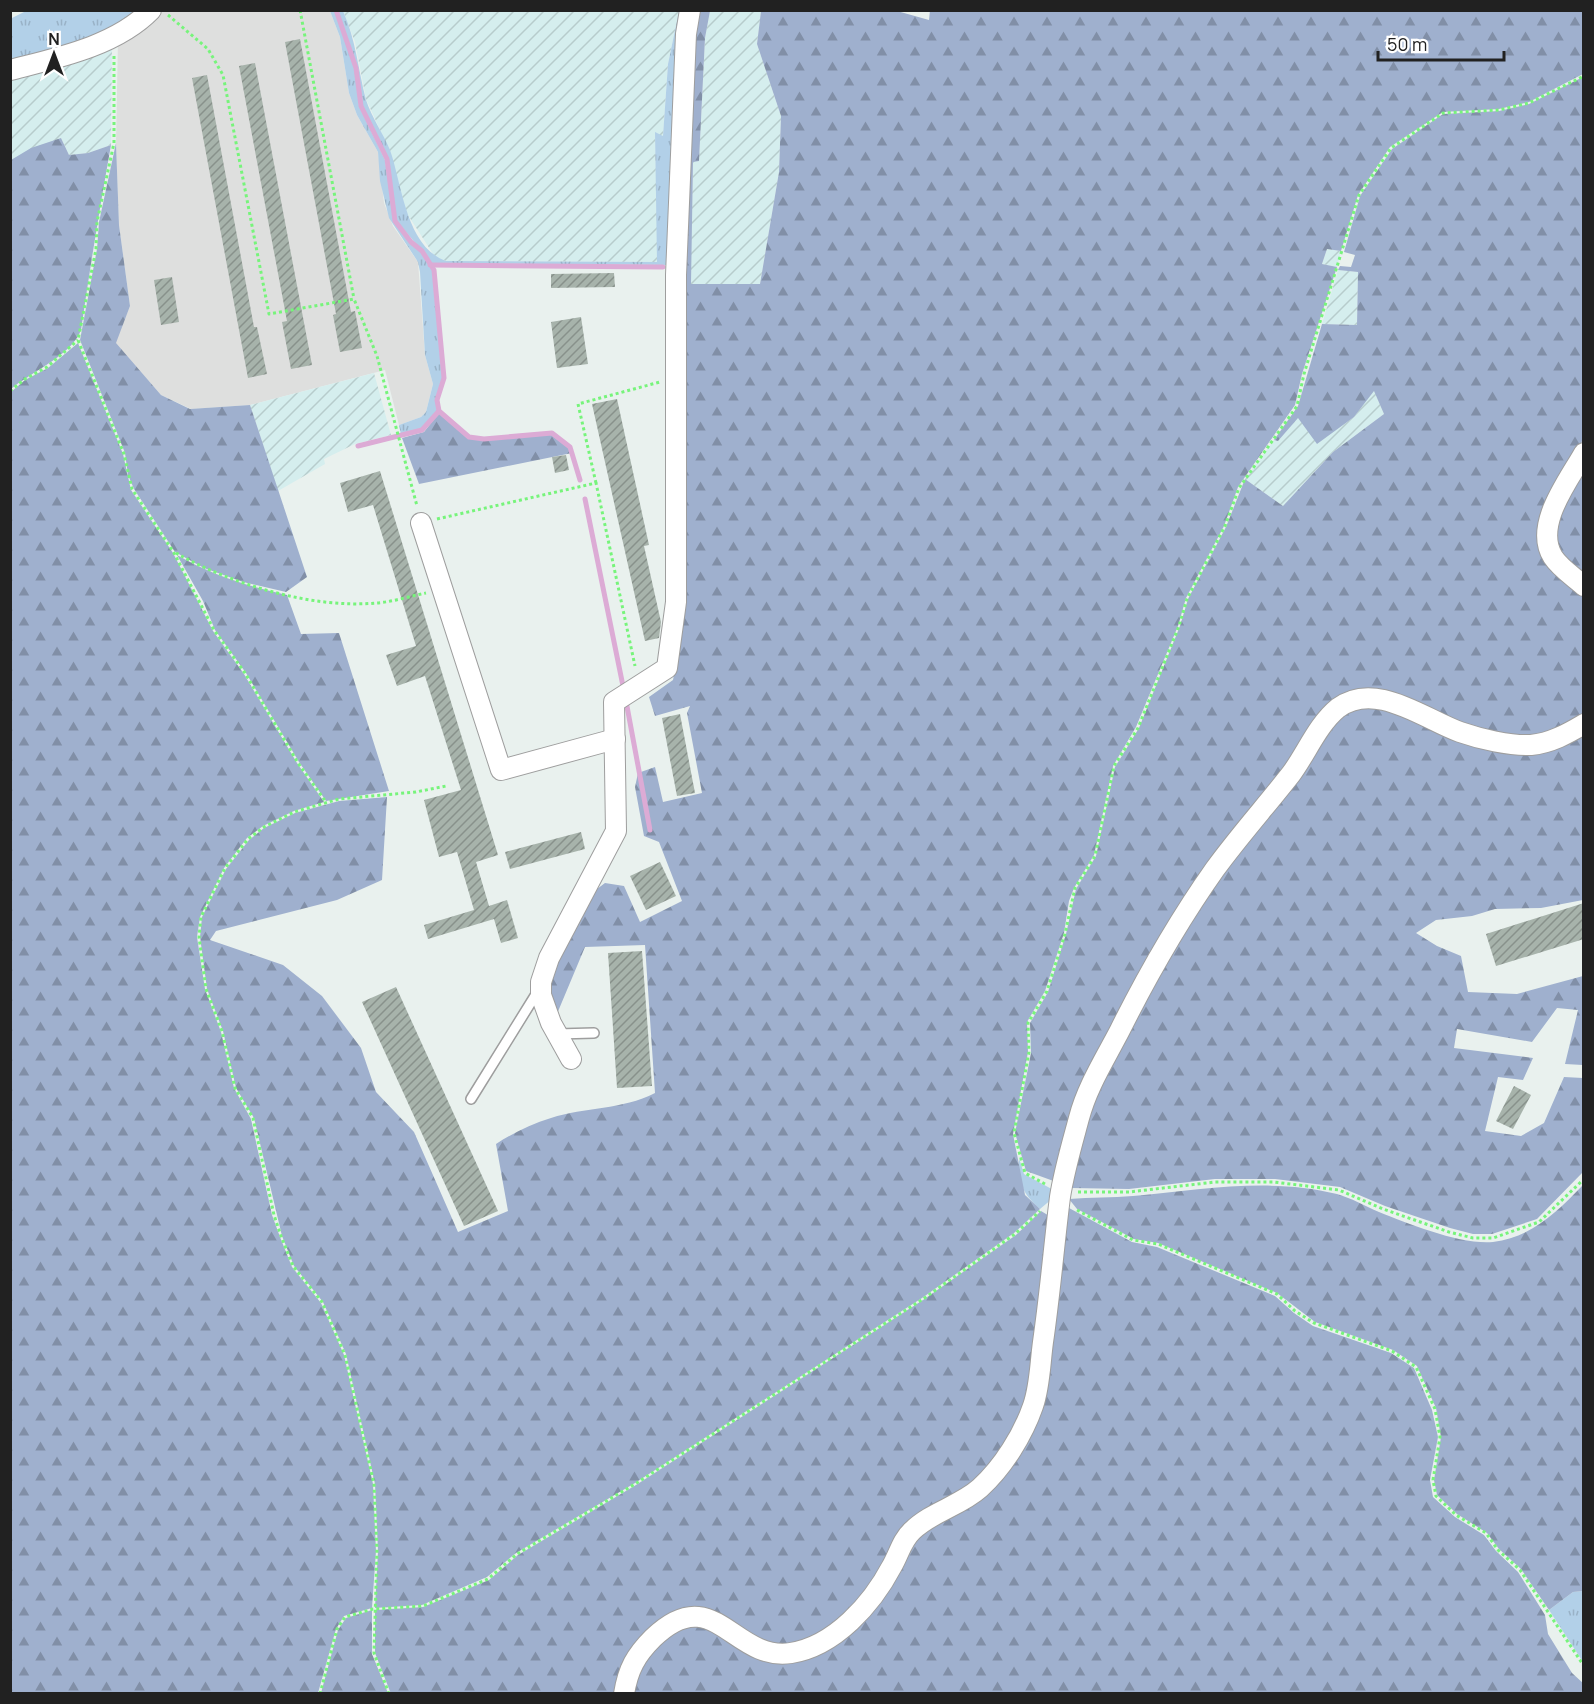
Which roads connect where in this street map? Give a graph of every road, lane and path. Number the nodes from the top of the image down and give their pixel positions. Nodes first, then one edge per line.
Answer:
1 (151, 10) edge
2 (161, 10) edge
3 (300, 10) edge
4 (690, 10) edge
5 (114, 37) junction
6 (10, 70) edge
7 (1584, 76) edge
8 (354, 299) junction
9 (78, 340) junction
10 (676, 378) junction
11 (10, 391) edge
12 (1584, 453) edge
13 (596, 483) junction
14 (421, 523) junction
15 (174, 552) junction
16 (1584, 586) edge
17 (442, 589) junction
18 (639, 686) junction
19 (1584, 724) edge
20 (615, 739) junction
21 (446, 786) dead end
22 (326, 803) junction
23 (541, 986) junction
24 (594, 1033) dead end
25 (557, 1034) junction
26 (571, 1059) dead end
27 (471, 1099) dead end
28 (1584, 1179) edge
29 (1061, 1192) junction
30 (374, 1609) junction
31 (1584, 1666) edge
32 (320, 1694) edge
33 (389, 1694) edge
34 (624, 1694) edge

1 - 5 street
2 - 8 path
3 - 8 path
4 - 10 street
5 - 6 street
5 - 9 path
7 - 29 path
8 - 14 path
9 - 11 path
9 - 15 path
10 - 13 path
10 - 18 street
12 - 16 street
13 - 14 path
13 - 18 path
14 - 17 street
15 - 17 path
15 - 22 path
17 - 20 street
18 - 20 street
19 - 29 street
20 - 23 street
21 - 22 path
22 - 30 path
23 - 25 street
23 - 27 lane
24 - 25 lane
25 - 26 street
28 - 29 path
29 - 30 path
29 - 31 path
29 - 34 street
30 - 32 path
30 - 33 path

